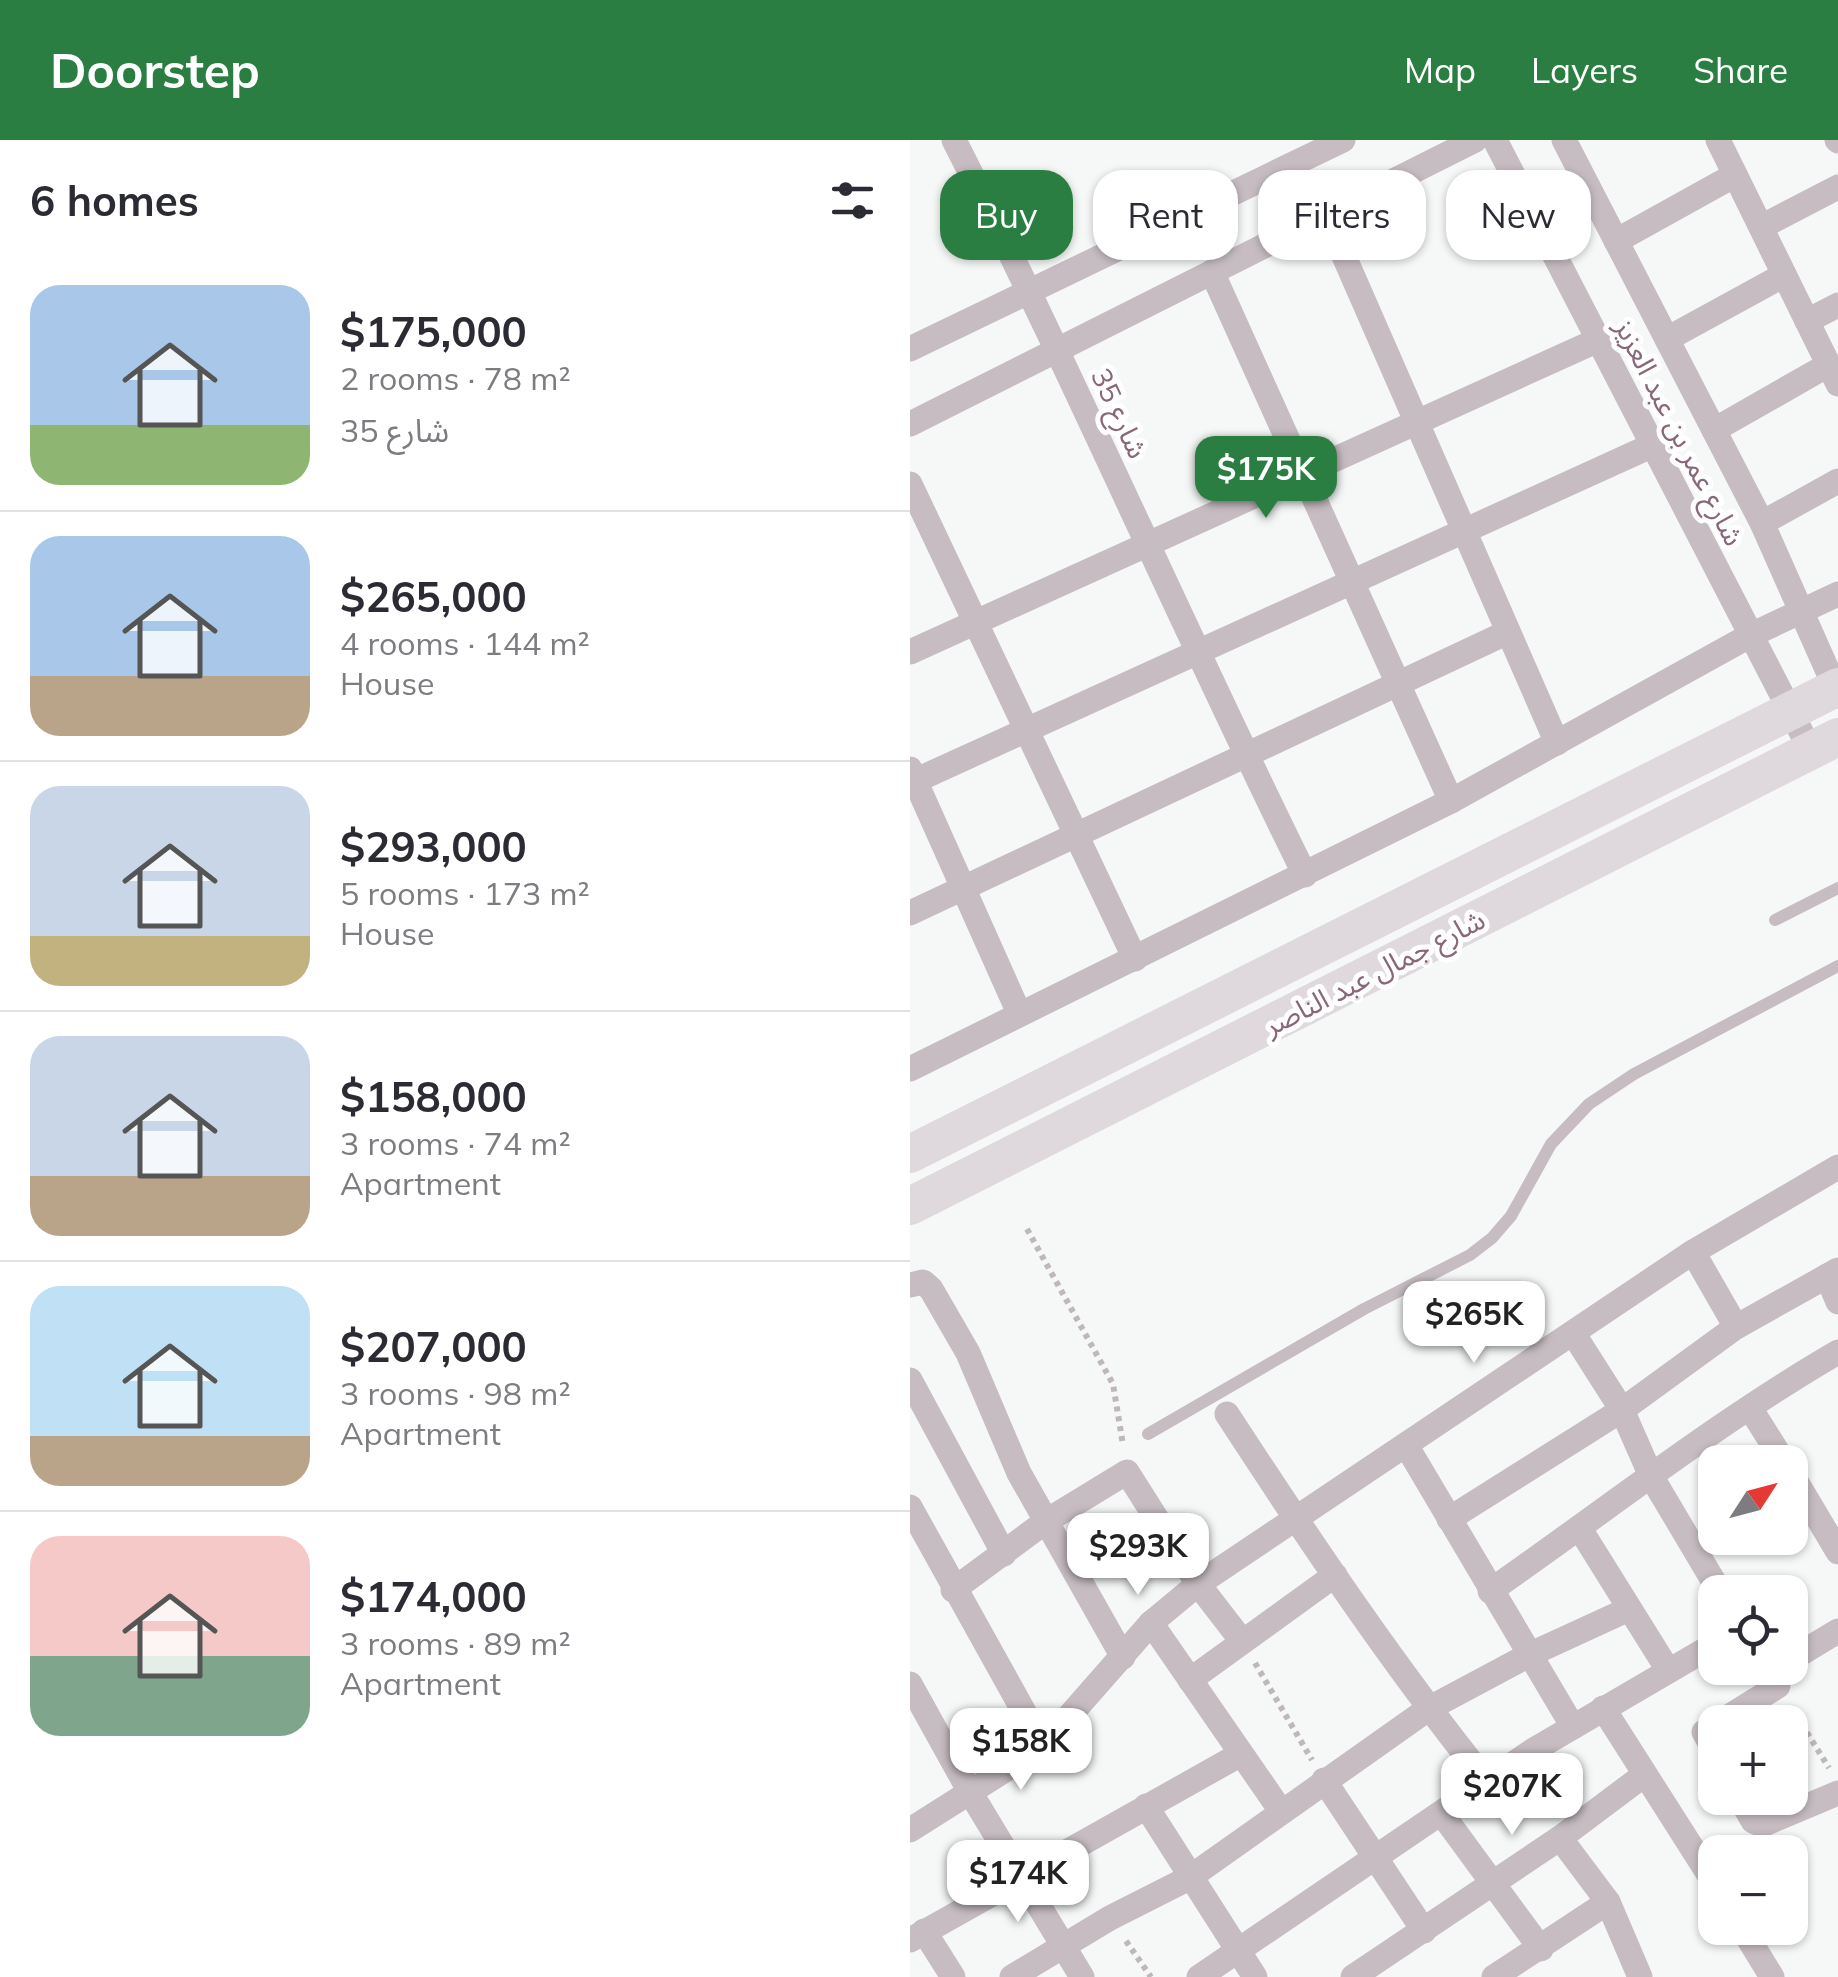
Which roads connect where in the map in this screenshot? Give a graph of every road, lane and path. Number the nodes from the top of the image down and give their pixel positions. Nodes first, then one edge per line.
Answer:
1 (954, 140) edge
2 (1343, 140) edge
3 (1475, 140) edge
4 (1495, 140) edge
5 (1718, 140) edge
6 (1571, 143) edge
7 (1293, 151) edge
8 (1415, 170) edge
9 (1735, 175) junction
10 (1838, 187) edge
11 (1761, 227) junction
12 (1616, 241) junction
13 (1258, 249) edge
14 (1346, 260) edge
15 (1212, 272) junction
16 (1784, 275) junction
17 (1030, 291) junction
18 (1838, 305) edge
19 (1807, 321) junction
20 (1666, 338) junction
21 (1598, 340) junction
22 (910, 349) edge
23 (1058, 350) junction
24 (1833, 374) edge
25 (1417, 422) junction
26 (910, 424) edge
27 (1714, 430) junction
28 (1653, 446) junction
29 (1303, 474) junction
30 (1838, 482) edge
31 (910, 484) edge
32 (1762, 524) junction
33 (1464, 532) junction
34 (1148, 544) junction
35 (1352, 582) junction
36 (1838, 594) edge
37 (1801, 612) junction
38 (976, 622) junction
39 (1508, 632) junction
40 (1751, 636) junction
41 (910, 652) edge
42 (1198, 652) junction
43 (1398, 684) junction
44 (1837, 690) edge
45 (1792, 712) junction
46 (1027, 730) junction
47 (1556, 743) junction
48 (1824, 744) edge
49 (1246, 755) junction
50 (912, 778) edge
51 (1451, 801) junction
52 (1077, 834) junction
53 (1305, 875) junction
54 (963, 888) junction
55 (1838, 888) edge
56 (910, 912) edge
57 (1775, 920) dead end
58 (1136, 959) junction
59 (1838, 966) edge
60 (1020, 1013) junction
61 (910, 1069) edge
62 (910, 1154) edge
63 (1838, 1167) edge
64 (910, 1206) edge
65 (1027, 1229) dead end
66 (1693, 1252) junction
67 (1832, 1273) edge
68 (910, 1285) edge
69 (1838, 1302) edge
70 (1736, 1327) junction
71 (1574, 1333) junction
72 (1838, 1352) edge
73 (910, 1380) edge
74 (1750, 1408) junction
75 (1622, 1410) junction
76 (1228, 1414) dead end
77 (1148, 1434) dead end
78 (1406, 1445) junction
79 (1773, 1445) edge
80 (1127, 1472) junction
81 (1650, 1476) junction
82 (1808, 1499) edge
83 (910, 1507) edge
84 (1294, 1517) junction
85 (1449, 1519) junction
86 (1045, 1522) junction
87 (1580, 1529) junction
88 (1835, 1540) edge
89 (1004, 1554) junction
90 (1335, 1575) junction
91 (1710, 1575) edge
92 (1198, 1584) junction
93 (953, 1590) junction
94 (1490, 1591) junction
95 (1629, 1609) junction
96 (1151, 1622) junction
97 (1838, 1631) edge
98 (1242, 1640) junction
99 (1808, 1650) edge
100 (1698, 1653) edge
101 (1529, 1656) junction
102 (1123, 1657) junction
103 (1668, 1670) junction
104 (1190, 1680) junction
105 (910, 1684) edge
106 (1760, 1685) edge
107 (1784, 1685) edge
108 (1738, 1705) edge
109 (1603, 1708) junction
110 (1428, 1709) junction
111 (1572, 1727) junction
112 (1043, 1746) junction
113 (1241, 1754) junction
114 (1644, 1776) junction
115 (1324, 1780) junction
116 (1488, 1782) junction
117 (1838, 1782) edge
118 (970, 1792) junction
119 (1838, 1793) edge
120 (1146, 1806) junction
121 (1808, 1806) edge
122 (1281, 1811) junction
123 (1442, 1814) junction
124 (1750, 1815) edge
125 (1786, 1815) edge
126 (910, 1830) edge
127 (1560, 1838) junction
128 (1374, 1858) junction
129 (1698, 1858) edge
130 (1022, 1876) junction
131 (1189, 1878) junction
132 (1495, 1883) junction
133 (1608, 1902) junction
134 (1110, 1918) junction
135 (1424, 1931) junction
136 (917, 1935) edge
137 (1752, 1945) edge
138 (1062, 1948) junction
139 (1542, 1949) junction
140 (1236, 1950) junction
141 (1383, 1969) edge
142 (1504, 1975) edge
143 (953, 1977) edge
144 (1012, 1977) edge
145 (1082, 1977) edge
146 (1151, 1977) edge
147 (1198, 1977) edge
148 (1256, 1977) edge
149 (1353, 1977) edge
150 (1640, 1977) edge
151 (1772, 1977) edge

1 - 17 street, شارع 35
2 - 7 street
3 - 8 street
4 - 21 street, شارع عمر بن عبد العزيز
5 - 9 street
6 - 12 street, شارع عمر بن عبد العزيز
7 - 17 street
9 - 11 street
9 - 12 street
10 - 11 street
11 - 16 street
12 - 20 street, شارع عمر بن عبد العزيز
13 - 15 street
14 - 25 street
15 - 23 street
15 - 29 street
16 - 19 street
16 - 20 street
17 - 22 street
17 - 23 street, شارع 35
18 - 19 street
19 - 24 street
20 - 27 street, شارع عمر بن عبد العزيز
21 - 25 street
21 - 28 street, شارع عمر بن عبد العزيز
23 - 26 street
23 - 34 street, شارع 35
24 - 27 street
25 - 29 street
25 - 33 street
27 - 32 street, شارع عمر بن عبد العزيز
28 - 33 street
28 - 40 street, شارع عمر بن عبد العزيز
29 - 34 street
29 - 35 street
30 - 32 street
31 - 38 street
32 - 37 street, شارع عمر بن عبد العزيز
33 - 35 street
33 - 39 street
34 - 38 street
34 - 42 street, شارع 35
35 - 42 street
35 - 43 street
36 - 37 street
37 - 40 street
37 - 44 street, شارع عمر بن عبد العزيز
38 - 41 street
38 - 46 street
39 - 43 street
39 - 47 street
40 - 45 street, شارع عمر بن عبد العزيز
40 - 47 street
42 - 46 street
42 - 49 street, شارع 35
43 - 49 street
43 - 51 street
44 - 45 main road, شارع جمال عبد الناصر
45 - 48 street, شارع عمر بن عبد العزيز
45 - 62 main road, شارع جمال عبد الناصر
46 - 50 street
46 - 52 street
47 - 51 street
48 - 64 main road, شارع جمال عبد الناصر
49 - 52 street
49 - 53 street, شارع 35
50 - 54 street
51 - 53 street
52 - 54 street
52 - 58 street
53 - 58 street
54 - 56 street
54 - 60 street
55 - 57 lane
58 - 60 street
59 - 77 lane
60 - 61 street
63 - 66 street
65 - 80 path
66 - 70 street
66 - 71 street
67 - 69 street
67 - 70 street
68 - 86 street
70 - 75 street
71 - 75 street
71 - 78 street
72 - 74 street
73 - 89 street
74 - 79 street
74 - 81 street
75 - 81 street
75 - 85 street
76 - 84 street
78 - 84 street
78 - 85 street
80 - 86 street
80 - 92 street
81 - 87 street
81 - 91 street
82 - 88 street
83 - 93 street
84 - 90 street
84 - 92 street
85 - 94 street
86 - 89 street
86 - 102 street
87 - 94 street
87 - 95 street
89 - 93 street
90 - 98 street
90 - 110 street
92 - 96 street
92 - 98 street
93 - 112 street
94 - 101 street
95 - 101 street
95 - 103 street
96 - 102 street
96 - 104 street
97 - 99 street
98 - 104 street
98 - 115 path
100 - 103 street
101 - 110 street
101 - 111 street
102 - 112 street
103 - 109 street
104 - 113 street
105 - 118 street
106 - 108 street
107 - 117 path
109 - 111 street
109 - 114 street
110 - 115 street
110 - 116 street
111 - 116 street
112 - 118 street
113 - 120 street
113 - 122 street
114 - 127 street
114 - 129 street
115 - 122 street
115 - 128 street
116 - 123 street
118 - 126 street
118 - 130 street
119 - 121 street
120 - 130 street
120 - 131 street
122 - 131 street
123 - 128 street
123 - 132 street
124 - 125 street
127 - 132 street
127 - 133 street
128 - 135 street
128 - 140 street
130 - 136 street
130 - 138 street
131 - 134 street
131 - 140 street
132 - 135 street
132 - 139 street
133 - 139 street
133 - 150 street
134 - 138 street
134 - 146 path
135 - 141 street
136 - 143 street
137 - 151 street
138 - 144 street
138 - 145 street
139 - 142 street
140 - 147 street
140 - 148 street
141 - 149 street

